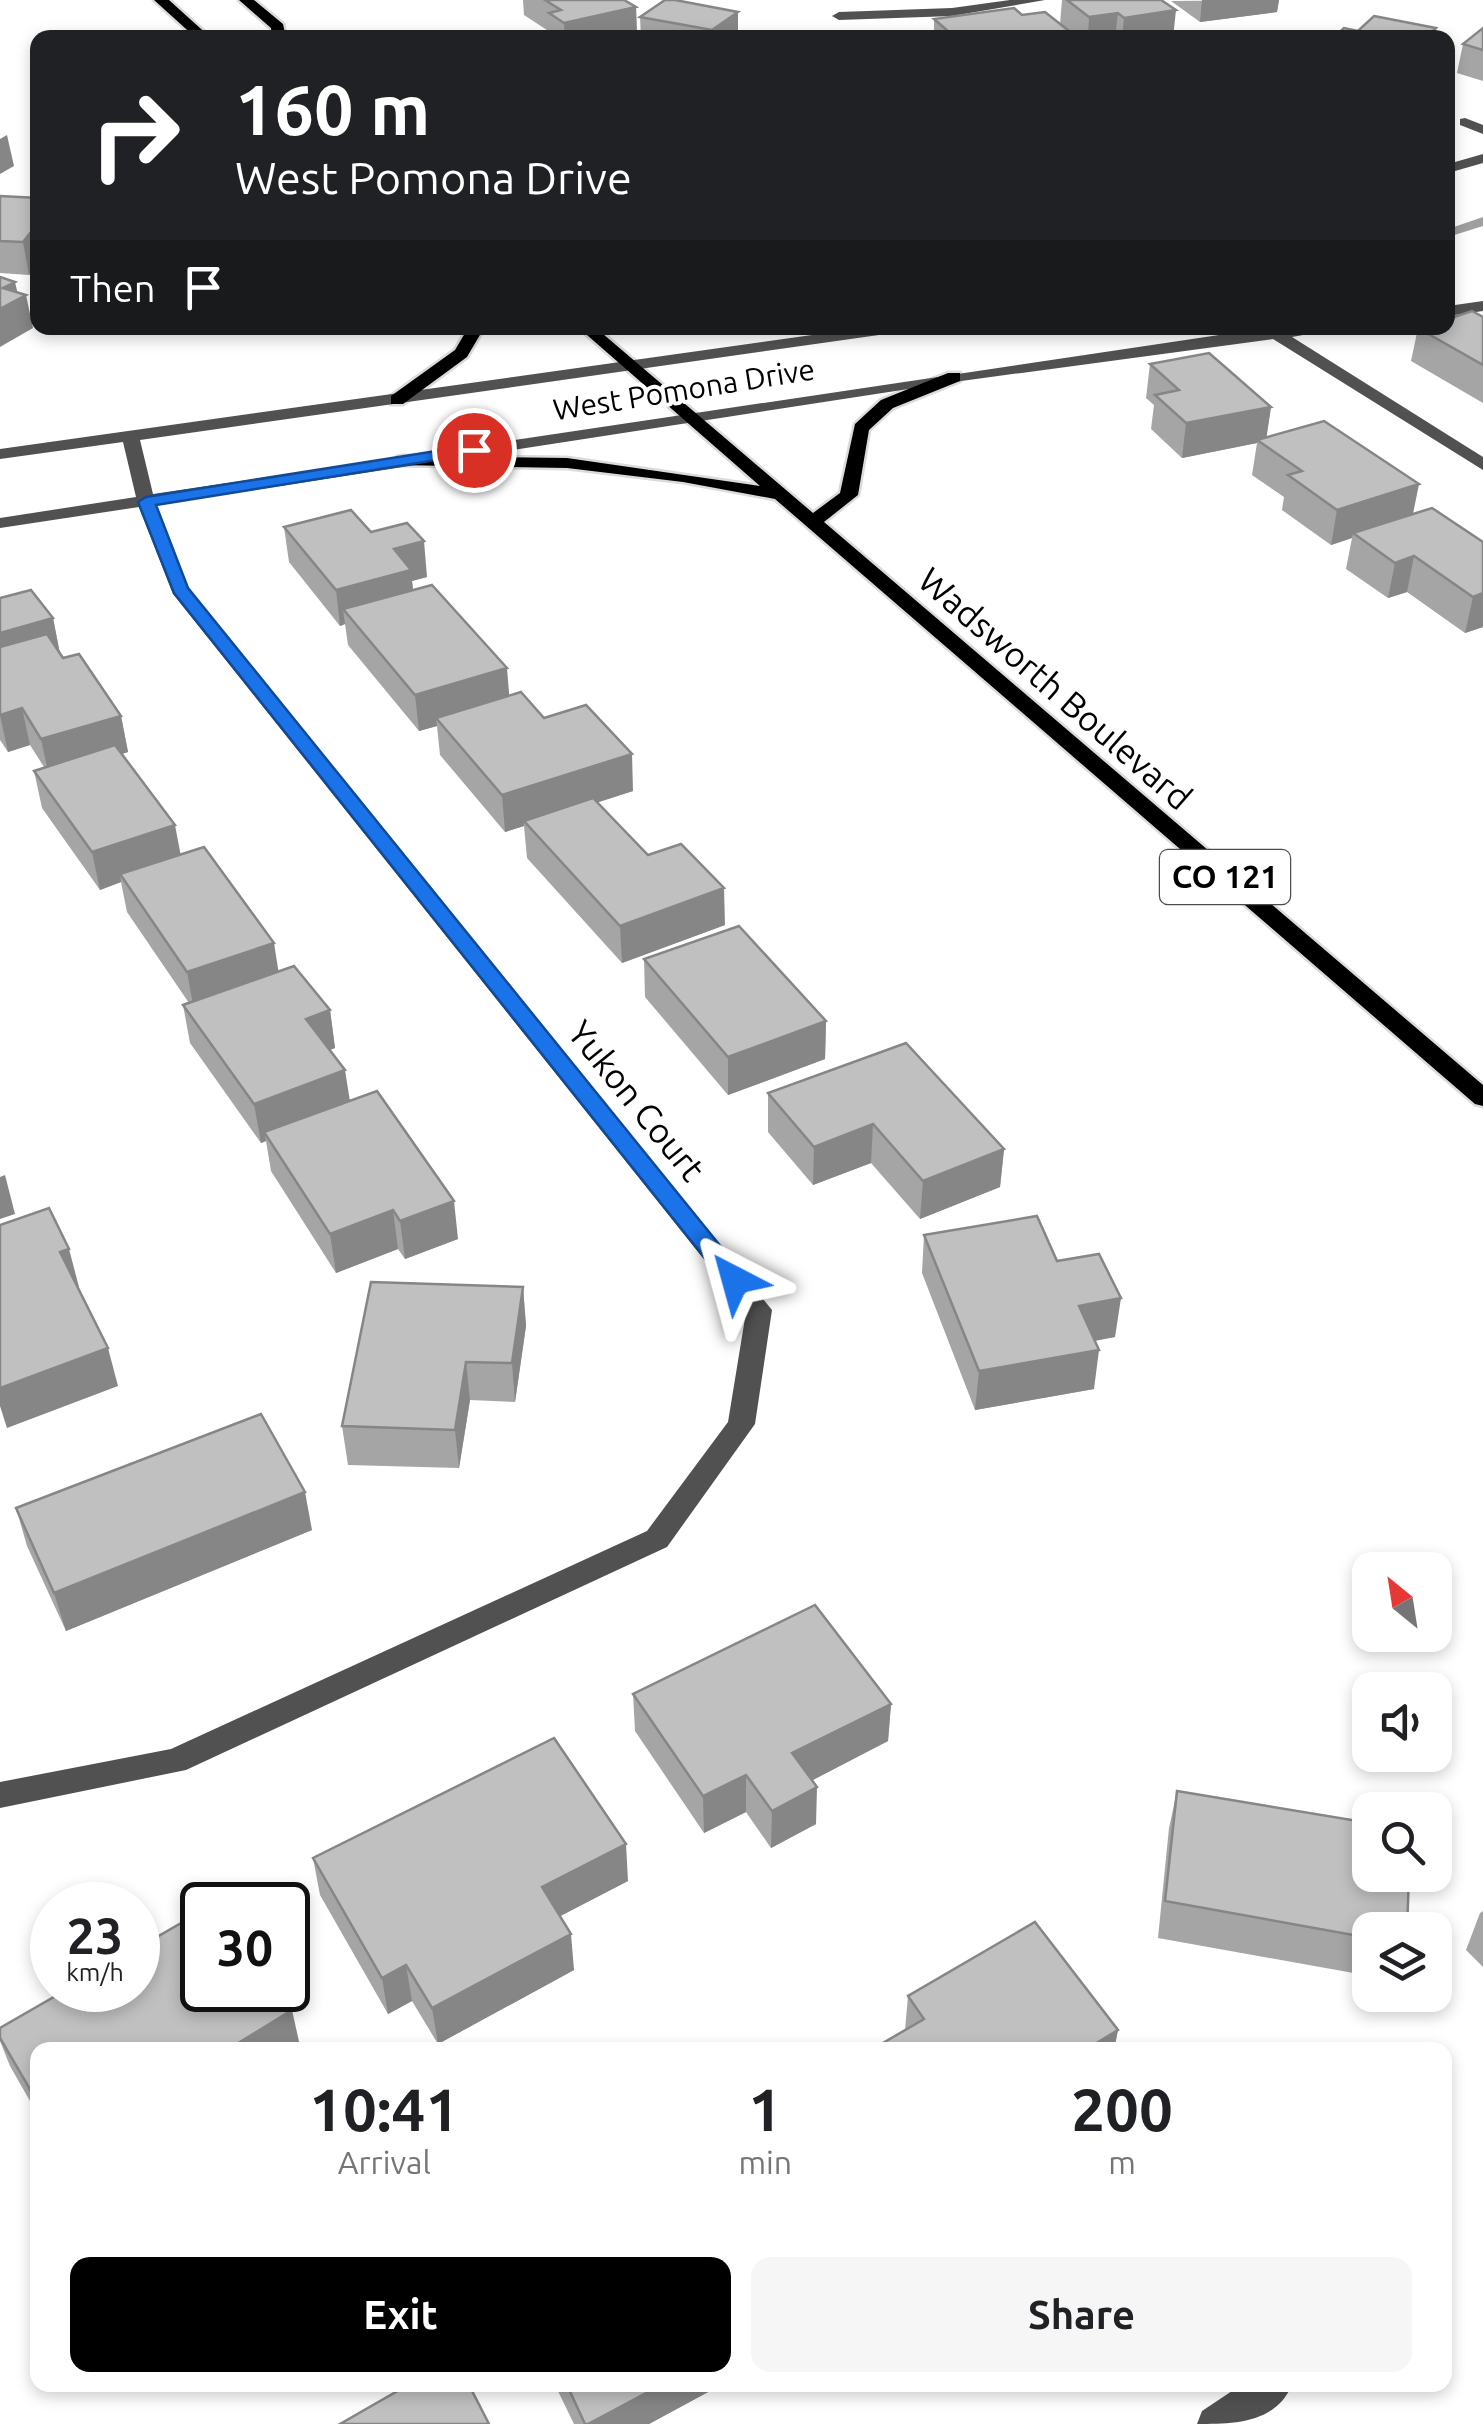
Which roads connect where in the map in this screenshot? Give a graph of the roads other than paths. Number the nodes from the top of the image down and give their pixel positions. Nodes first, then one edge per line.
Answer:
1 (161, 0) edge
2 (246, 0) edge
3 (833, 0) edge
4 (1038, 0) edge
5 (196, 30) edge
6 (279, 30) edge
7 (1466, 122) dead end
8 (1483, 130) edge
9 (1483, 158) edge
10 (1455, 166) edge
11 (1483, 306) edge
12 (1455, 310) edge
13 (472, 335) edge
14 (595, 335) edge
15 (843, 335) edge
16 (1236, 335) edge
17 (1278, 335) edge
18 (630, 365) junction
19 (954, 376) junction
20 (397, 400) junction
21 (690, 417) junction
22 (130, 436) junction
23 (0, 454) edge
24 (403, 461) junction
25 (1483, 464) edge
26 (780, 495) junction
27 (146, 502) junction
28 (0, 523) edge
29 (810, 523) junction
30 (1483, 1098) edge
31 (0, 1796) edge
32 (1263, 2392) edge
33 (1215, 2424) edge

1 - 5 main road
2 - 6 main road
3 - 4 street
7 - 8 street
9 - 10 street
11 - 12 street
13 - 20 main road
14 - 18 main road, Wadsworth Boulevard / CO 121
15 - 18 street, West Pomona Drive
16 - 19 street, West Pomona Drive
17 - 25 street
18 - 20 street, West Pomona Drive
18 - 21 main road, Wadsworth Boulevard / CO 121
19 - 21 street, West Pomona Drive
19 - 29 main road
20 - 22 street, West Pomona Drive
21 - 24 street, West Pomona Drive
21 - 26 main road, Wadsworth Boulevard / CO 121
22 - 23 street, West Pomona Drive
22 - 27 street, Yukon Court
24 - 26 main road
24 - 27 street, West Pomona Drive
26 - 29 main road, Wadsworth Boulevard / CO 121
27 - 28 street, West Pomona Drive
27 - 31 street, Yukon Court
29 - 30 main road, Wadsworth Boulevard / CO 121
32 - 33 street

